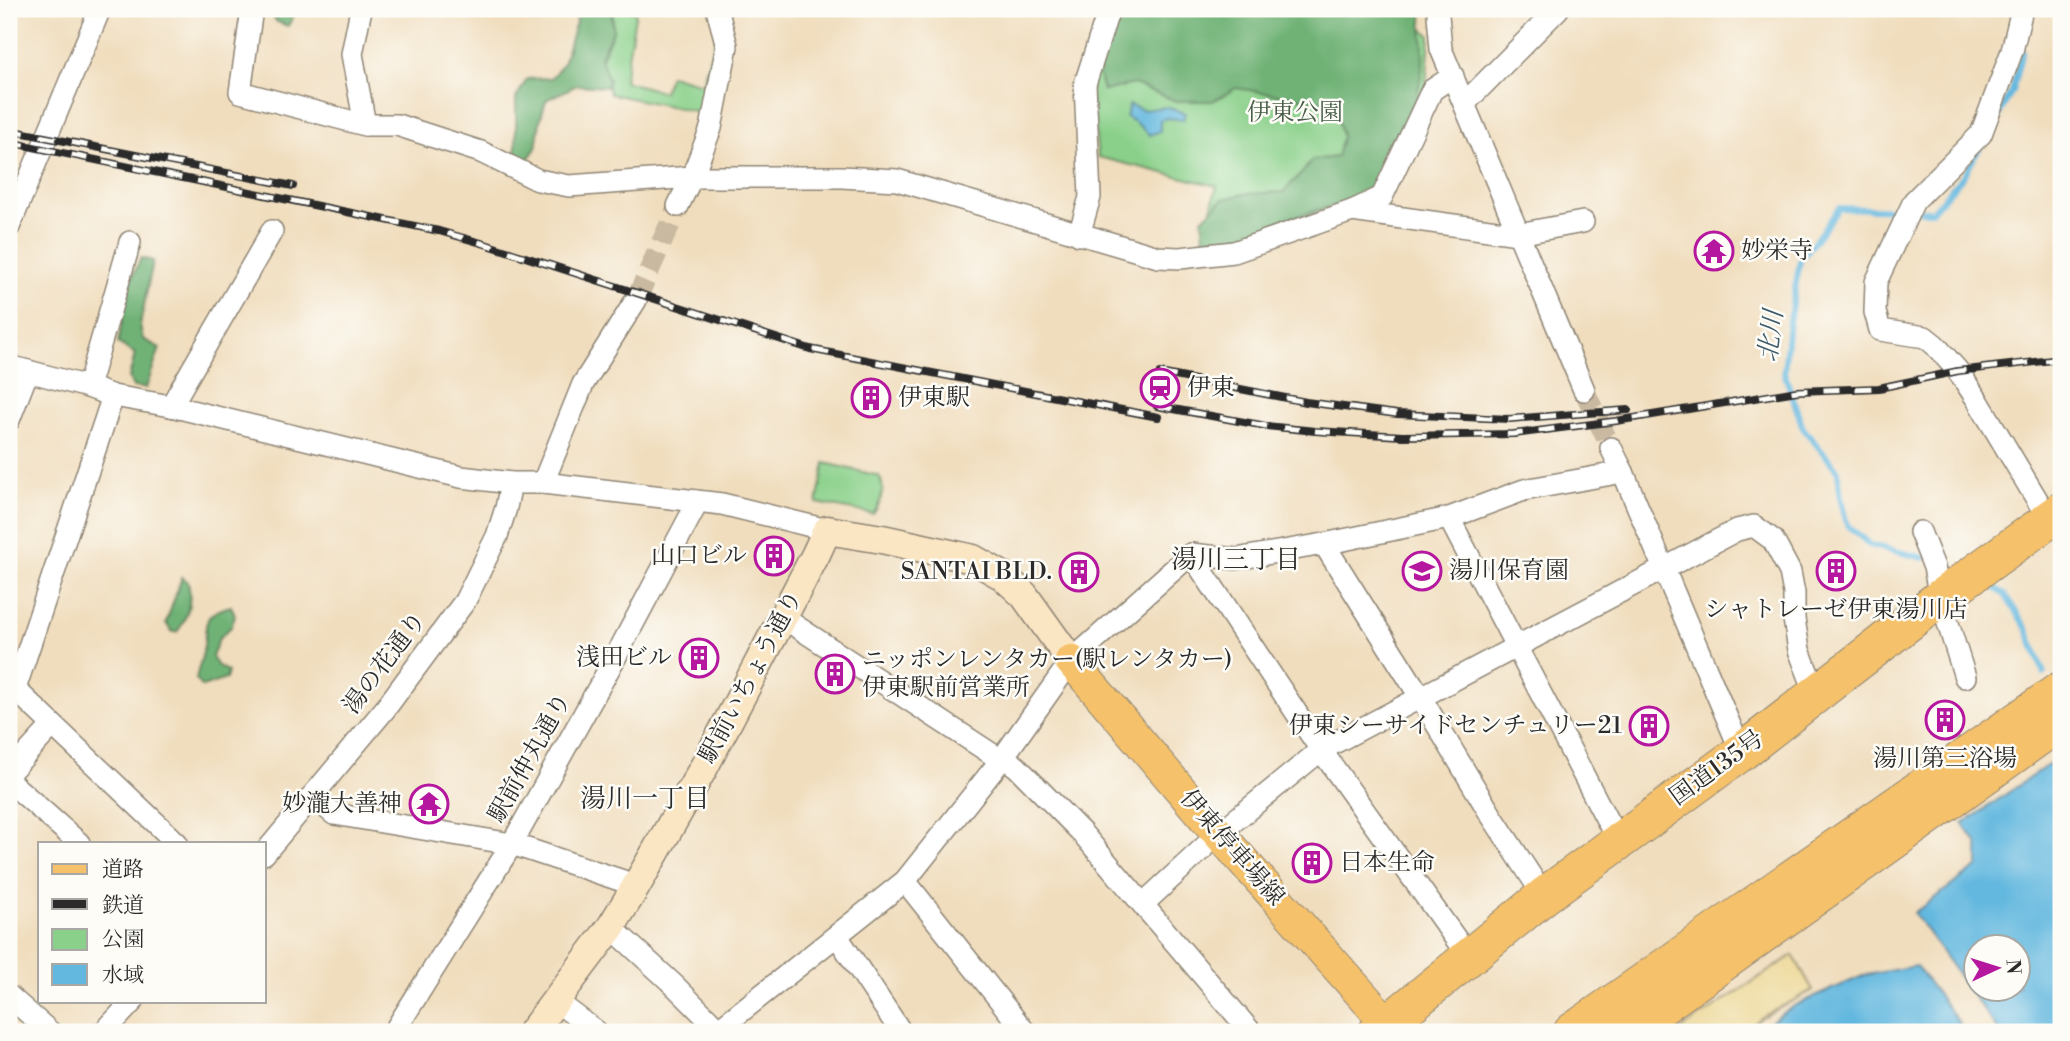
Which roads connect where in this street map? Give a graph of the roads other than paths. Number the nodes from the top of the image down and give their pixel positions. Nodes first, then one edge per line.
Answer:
1 (100, 9) edge
2 (253, 9) edge
3 (361, 9) edge
4 (717, 9) edge
5 (1109, 9) edge
6 (1558, 9) edge
7 (2022, 9) edge
8 (1438, 15) dead end
9 (1453, 76) junction
10 (1465, 103) junction
11 (365, 125) junction
12 (692, 177) junction
13 (678, 206) tunnel mouth
14 (1352, 211) junction
15 (1583, 222) dead end
16 (9, 227) edge
17 (272, 231) dead end
18 (1518, 234) junction
19 (1079, 235) junction
20 (130, 242) dead end
21 (636, 300) tunnel mouth
22 (18, 368) edge
23 (88, 387) junction
24 (1584, 390) tunnel mouth
25 (113, 396) junction
26 (171, 405) junction
27 (9, 420) edge
28 (1611, 448) tunnel mouth
29 (1623, 472) junction
30 (511, 483) junction
31 (543, 483) junction
32 (696, 501) junction
33 (2055, 514) edge
34 (1449, 518) junction
35 (827, 530) junction
36 (1324, 544) junction
37 (1191, 554) junction
38 (1944, 566) junction
39 (1664, 567) junction
40 (782, 617) junction
41 (1516, 646) junction
42 (1071, 661) junction
43 (1965, 677) dead end
44 (12, 688) edge
45 (1819, 690) junction
46 (2061, 690) edge
47 (1421, 698) junction
48 (2061, 720) edge
49 (52, 726) junction
50 (1321, 750) junction
51 (1743, 751) junction
52 (1002, 758) junction
53 (9, 773) edge
54 (9, 781) edge
55 (312, 796) junction
56 (1221, 835) junction
57 (1618, 841) junction
58 (78, 842) edge
59 (176, 842) edge
60 (512, 844) junction
61 (266, 852) edge
62 (905, 881) junction
63 (635, 888) junction
64 (1544, 896) junction
65 (1143, 904) junction
66 (611, 927) junction
67 (837, 936) junction
68 (1468, 956) junction
69 (9, 996) edge
70 (556, 1001) junction
71 (132, 1002) edge
72 (402, 1029) edge
73 (1387, 1030) edge
74 (720, 1031) edge
75 (50, 1032) edge
76 (104, 1032) edge
77 (532, 1032) edge
78 (597, 1032) edge
79 (901, 1032) edge
80 (1025, 1032) edge
81 (1251, 1032) edge
82 (1572, 1032) edge
83 (1626, 1032) edge

1 - 16 street
2 - 11 street
3 - 11 street
4 - 12 street
5 - 19 street
6 - 10 street
7 - 33 street
8 - 9 street
9 - 10 street
9 - 14 street
10 - 18 street
11 - 12 street
12 - 13 street
12 - 19 street
14 - 18 street
14 - 19 street
15 - 18 street
17 - 26 street
18 - 24 street
20 - 23 street
21 - 31 street
22 - 23 street
22 - 27 street
23 - 25 street
25 - 26 street
25 - 44 street
26 - 30 street
28 - 29 street
29 - 34 street
29 - 39 street
30 - 31 street
30 - 55 street, 湯の花通り
31 - 32 street
32 - 35 street
32 - 60 street, 駅前仲丸通り
33 - 38 highway, 国道135号
34 - 36 street
34 - 41 street
35 - 40 street, 駅前いちょう通り
35 - 42 street
36 - 37 street
36 - 47 street
37 - 42 street
37 - 50 street
38 - 43 street
38 - 45 highway, 国道135号
39 - 41 street
39 - 45 street
39 - 51 street
40 - 52 street
40 - 63 street, 駅前いちょう通り
41 - 47 street
41 - 57 street
42 - 52 street
42 - 56 main road, 伊東停車場線
44 - 49 street
45 - 51 highway, 国道135号
46 - 82 highway
47 - 50 street
47 - 64 street
48 - 83 highway
49 - 53 street
49 - 59 street
50 - 56 street
50 - 68 street
51 - 57 highway, 国道135号
52 - 62 street
52 - 65 street
54 - 58 street
55 - 60 street
55 - 61 street, 湯の花通り
56 - 65 street
56 - 73 main road, 伊東停車場線
57 - 64 highway, 国道135号
60 - 63 street
60 - 72 street, 駅前仲丸通り
62 - 67 street
62 - 80 street
63 - 66 street, 駅前いちょう通り
64 - 68 highway, 国道135号
65 - 81 street
66 - 70 street, 駅前いちょう通り
66 - 74 street
67 - 74 street
67 - 79 street
68 - 73 highway, 国道135号
69 - 75 street
70 - 77 street, 駅前いちょう通り
70 - 78 street
71 - 76 street

